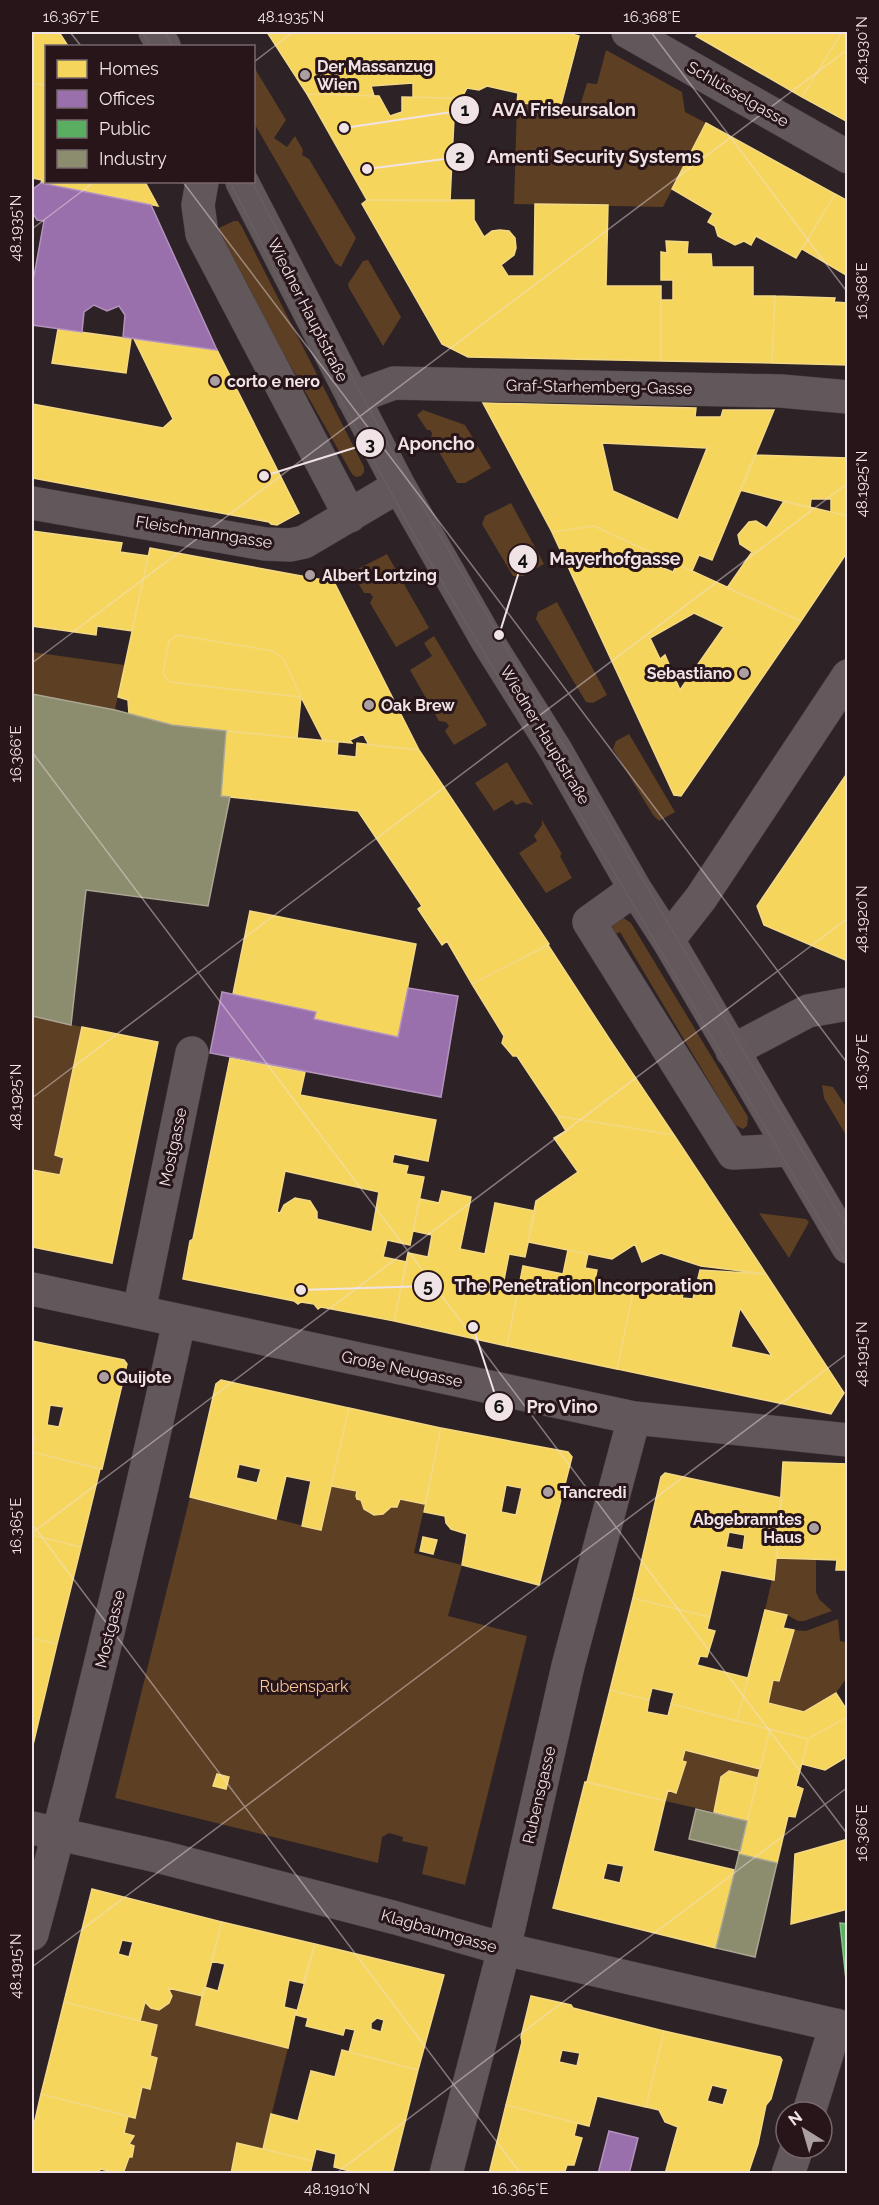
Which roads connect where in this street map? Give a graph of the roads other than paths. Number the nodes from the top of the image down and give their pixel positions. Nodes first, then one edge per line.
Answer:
1 (155, 32) edge
2 (628, 32) edge
3 (163, 45) edge
4 (848, 157) edge
5 (202, 183) edge
6 (243, 183) edge
7 (848, 397) edge
8 (353, 398) junction
9 (399, 486) junction
10 (32, 503) edge
11 (351, 516) junction
12 (848, 676) edge
13 (635, 889) junction
14 (668, 940) junction
15 (848, 1004) edge
16 (732, 1051) junction
17 (192, 1053) dead end
18 (790, 1150) junction
19 (848, 1247) edge
20 (32, 1289) edge
21 (139, 1311) junction
22 (179, 1322) junction
23 (634, 1418) junction
24 (848, 1440) edge
25 (45, 1831) edge
26 (32, 1934) edge
27 (504, 1949) junction
28 (842, 2026) edge
29 (814, 2100) edge
30 (446, 2174) edge

1 - 3 street
2 - 4 street, Schlüsselgasse
5 - 11 street
6 - 8 street, Wiedner Hauptstraße
7 - 8 street, Graf-Starhemberg-Gasse
8 - 9 street, Wiedner Hauptstraße
9 - 11 street, Fleischmanngasse
9 - 13 street, Wiedner Hauptstraße
10 - 11 street, Fleischmanngasse
12 - 14 main road
13 - 14 street, Wiedner Hauptstraße
13 - 18 street
14 - 16 main road, Wiedner Hauptstraße
15 - 16 street
16 - 18 main road, Wiedner Hauptstraße
17 - 21 street, Mostgasse
18 - 19 main road, Wiedner Hauptstraße
20 - 21 street, Große Neugasse
21 - 22 street, Große Neugasse
22 - 23 street, Große Neugasse
22 - 25 street, Mostgasse
23 - 24 street, Große Neugasse
23 - 27 street, Rubensgasse
25 - 26 street, Mostgasse
25 - 27 street, Klagbaumgasse
27 - 28 street, Klagbaumgasse
27 - 30 street, Rubensgasse
28 - 29 street

